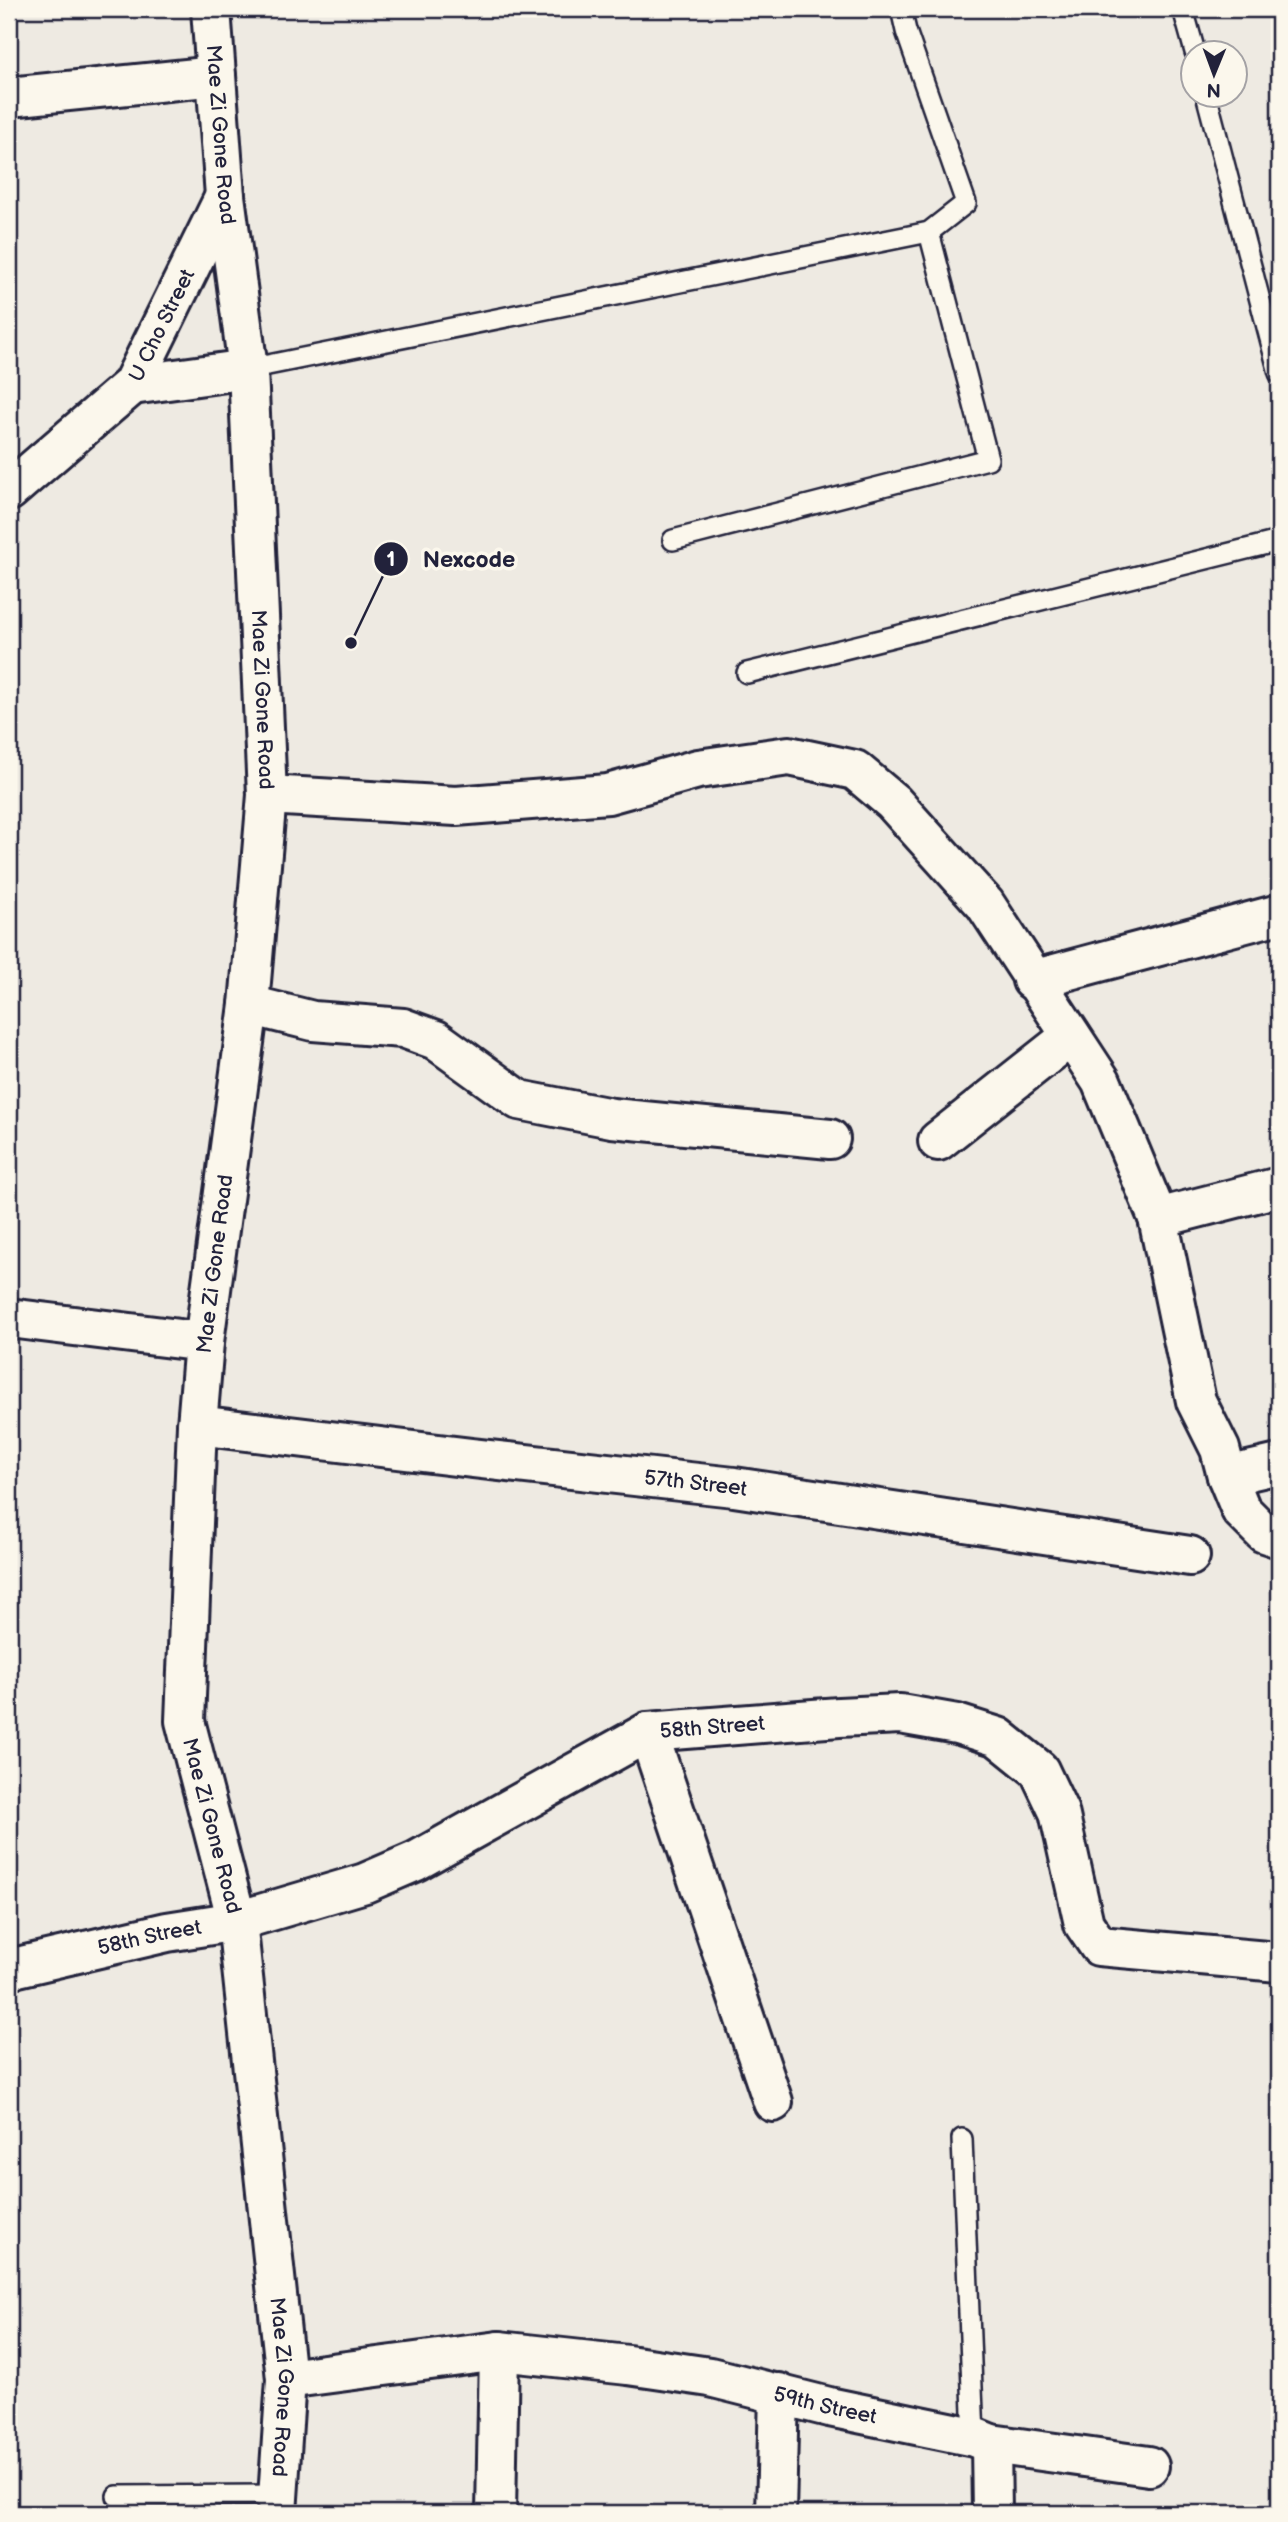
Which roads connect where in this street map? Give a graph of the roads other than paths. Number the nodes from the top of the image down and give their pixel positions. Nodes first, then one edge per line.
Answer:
1 (211, 9) edge
2 (901, 9) edge
3 (1183, 9) edge
4 (1191, 38) edge
5 (216, 76) junction
6 (9, 97) edge
7 (1210, 108) edge
8 (225, 196) junction
9 (929, 232) junction
10 (248, 369) junction
11 (1279, 373) edge
12 (132, 385) junction
13 (9, 491) edge
14 (673, 540) dead end
15 (1279, 541) edge
16 (747, 673) dead end
17 (267, 796) junction
18 (1279, 914) edge
19 (1032, 980) junction
20 (249, 1005) junction
21 (1070, 1036) junction
22 (830, 1139) dead end
23 (938, 1141) dead end
24 (1279, 1186) edge
25 (1158, 1218) junction
26 (9, 1318) edge
27 (204, 1342) junction
28 (197, 1425) junction
29 (1279, 1464) edge
30 (1227, 1476) junction
31 (1279, 1538) edge
32 (1191, 1556) dead end
33 (648, 1732) junction
34 (237, 1921) junction
35 (1279, 1962) edge
36 (9, 1969) edge
37 (772, 2102) dead end
38 (962, 2139) dead end
39 (499, 2351) junction
40 (286, 2379) junction
41 (779, 2393) junction
42 (983, 2440) junction
43 (1149, 2466) dead end
44 (117, 2496) dead end
45 (277, 2504) edge
46 (496, 2513) edge
47 (776, 2513) edge
48 (992, 2513) edge

1 - 5 street, Mae Zi Gone Road
2 - 9 lane
3 - 4 lane
5 - 6 street
5 - 8 street, Mae Zi Gone Road
7 - 11 lane
8 - 10 street, Mae Zi Gone Road
8 - 12 street, U Cho Street
9 - 10 lane
9 - 14 lane
10 - 12 street
10 - 17 street, Mae Zi Gone Road
12 - 13 street, U Cho Street
15 - 16 lane
17 - 19 street
17 - 20 street, Mae Zi Gone Road
18 - 19 street
19 - 21 street
20 - 22 street
20 - 27 street, Mae Zi Gone Road
21 - 23 street
21 - 25 street
24 - 25 street
25 - 30 street
26 - 27 street
27 - 28 street, Mae Zi Gone Road
28 - 32 street, 57th Street
28 - 34 street, Mae Zi Gone Road
29 - 30 street
30 - 31 street
33 - 34 street, 58th Street
33 - 35 street, 58th Street
33 - 37 street
34 - 36 street, 58th Street
34 - 40 street, Mae Zi Gone Road
38 - 42 lane
39 - 40 street, 59th Street
39 - 41 street, 59th Street
39 - 46 street
40 - 45 street, Mae Zi Gone Road
41 - 42 street, 59th Street
41 - 47 street
42 - 43 street, 59th Street
42 - 48 street
44 - 45 lane

